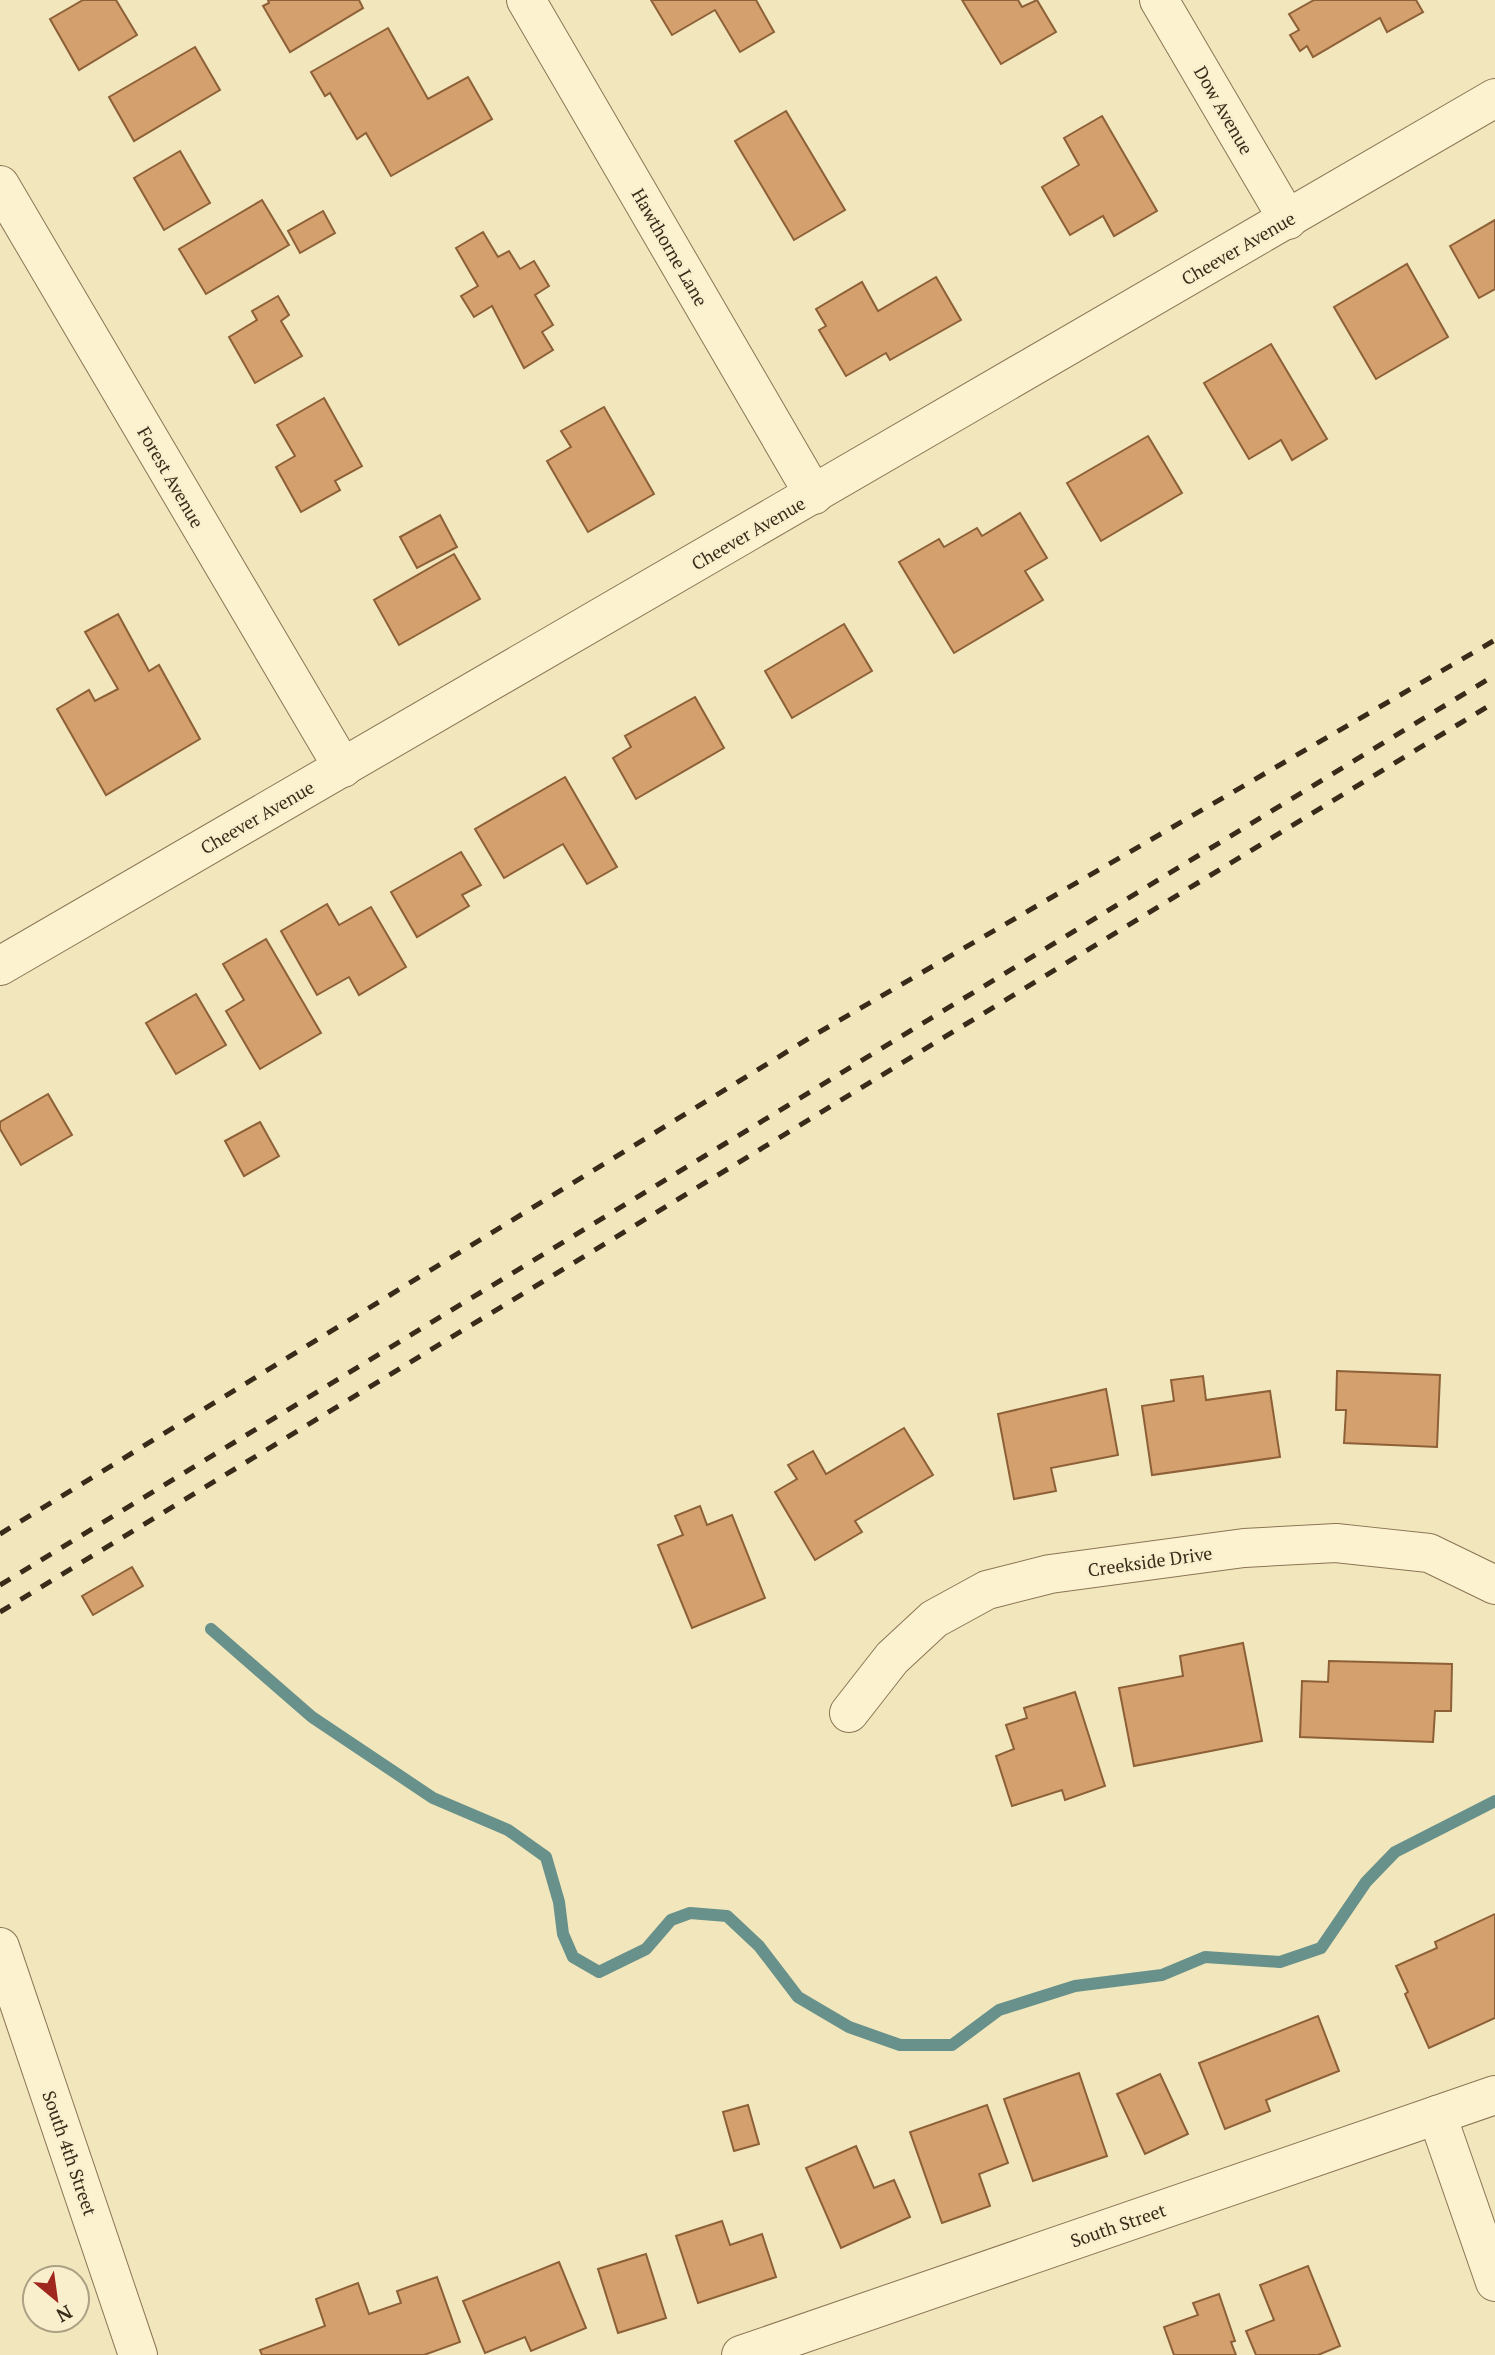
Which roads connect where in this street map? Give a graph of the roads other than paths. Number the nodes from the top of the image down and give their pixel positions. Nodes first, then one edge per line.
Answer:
1 (526, 0) edge
2 (1159, 0) edge
3 (1495, 98) edge
4 (0, 185) edge
5 (1288, 220) junction
6 (814, 495) junction
7 (343, 768) junction
8 (0, 966) edge
9 (1495, 1585) edge
10 (849, 1713) dead end
11 (1, 1951) edge
12 (1495, 2095) edge
13 (1437, 2115) junction
14 (1495, 2282) edge
15 (833, 2340) edge
16 (138, 2355) edge
17 (741, 2355) edge

1 - 6 street, Hawthorne Lane
2 - 5 street, Dow Avenue
3 - 5 street, Cheever Avenue
4 - 7 street, Forest Avenue
5 - 6 street, Cheever Avenue
6 - 7 street, Cheever Avenue
7 - 8 street, Cheever Avenue
9 - 10 street, Creekside Drive
11 - 16 street, South 4th Street
12 - 13 street, South Street
13 - 14 street
13 - 15 street, South Street
15 - 17 street, South Street

